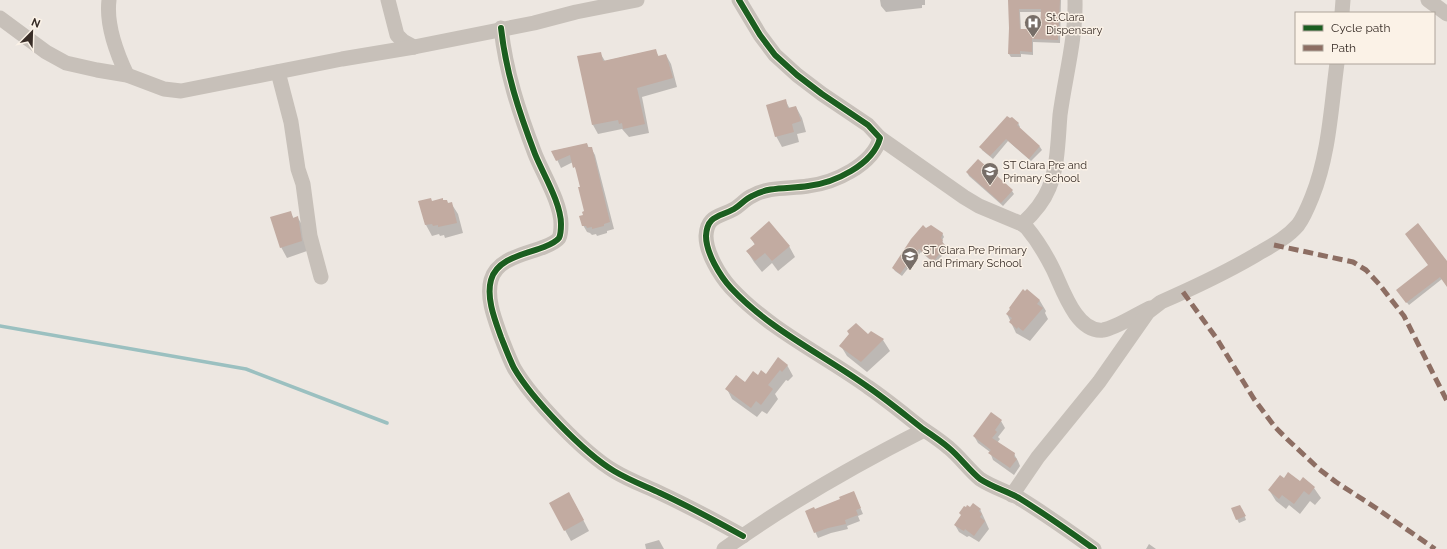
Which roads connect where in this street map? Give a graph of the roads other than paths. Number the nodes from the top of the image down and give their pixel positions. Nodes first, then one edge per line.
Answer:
1 (109, 0) edge
2 (388, 0) edge
3 (637, 0) edge
4 (739, 0) edge
5 (1076, 0) edge
6 (1343, 0) edge
7 (1428, 0) edge
8 (574, 6) edge
9 (1342, 12) edge
10 (1447, 14) edge
11 (0, 18) edge
12 (501, 28) junction
13 (414, 47) junction
14 (1336, 64) edge
15 (278, 72) junction
16 (127, 75) junction
17 (880, 138) junction
18 (1022, 224) junction
19 (321, 277) dead end
20 (1154, 306) junction
21 (924, 430) junction
22 (1012, 495) junction
23 (743, 536) junction
24 (724, 549) edge
25 (1094, 549) edge

1 - 16 street
2 - 13 street
3 - 8 street
4 - 17 street
5 - 18 street
6 - 9 street
7 - 10 street
8 - 12 street
11 - 16 street
12 - 13 street
12 - 23 street
13 - 15 street
14 - 20 street
15 - 16 street
15 - 19 street
17 - 18 street
17 - 21 street
18 - 20 street
20 - 22 street
21 - 22 street
21 - 23 street
22 - 25 street
23 - 24 street

